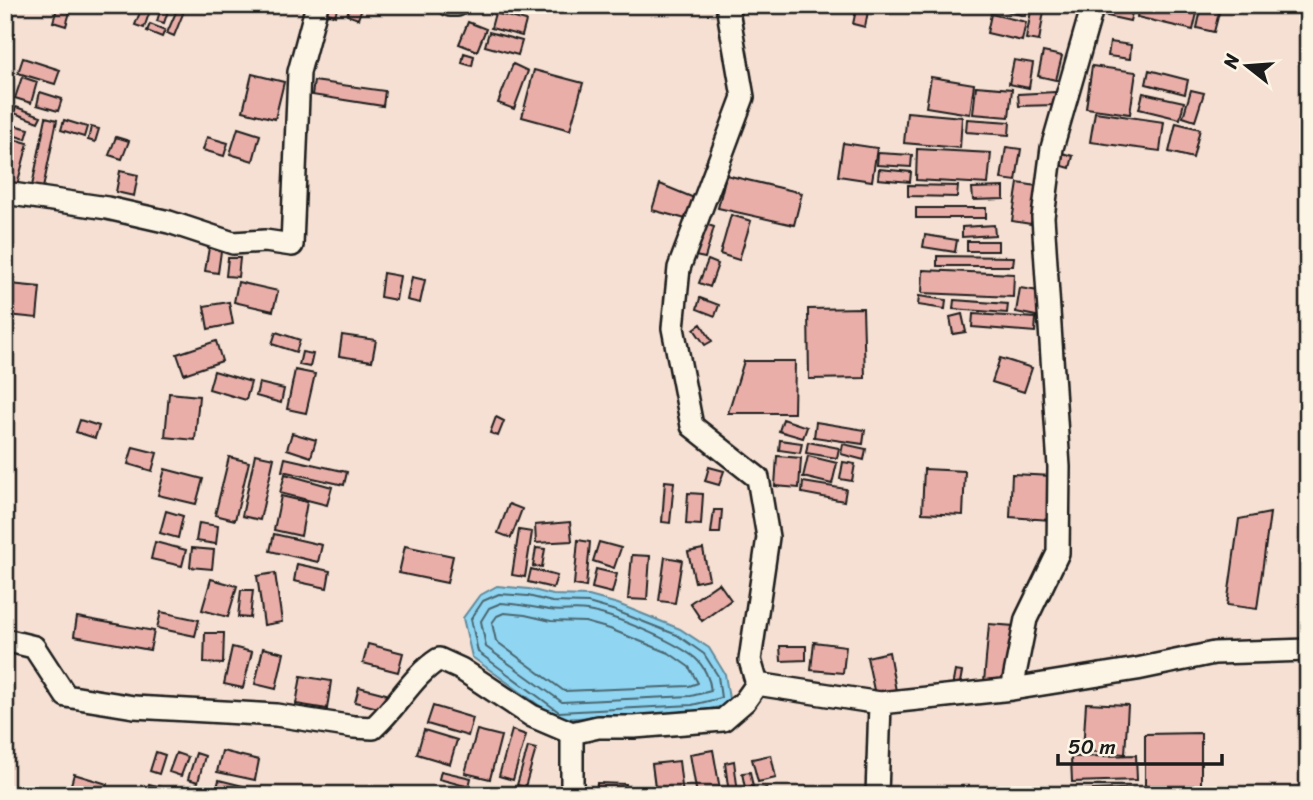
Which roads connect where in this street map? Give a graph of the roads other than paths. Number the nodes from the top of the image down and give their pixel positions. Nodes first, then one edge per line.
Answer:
1 (317, 5) edge
2 (450, 5) edge
3 (457, 5) edge
4 (727, 5) edge
5 (1093, 5) edge
6 (5, 193) edge
7 (5, 640) edge
8 (1308, 650) edge
9 (757, 684) junction
10 (1012, 689) junction
11 (880, 703) junction
12 (572, 733) junction
13 (572, 795) edge
14 (877, 795) edge

1 - 6 street
2 - 3 street
4 - 9 street
5 - 10 street
7 - 12 street
8 - 10 street
9 - 11 street
9 - 12 street
10 - 11 street
11 - 14 street
12 - 13 street

